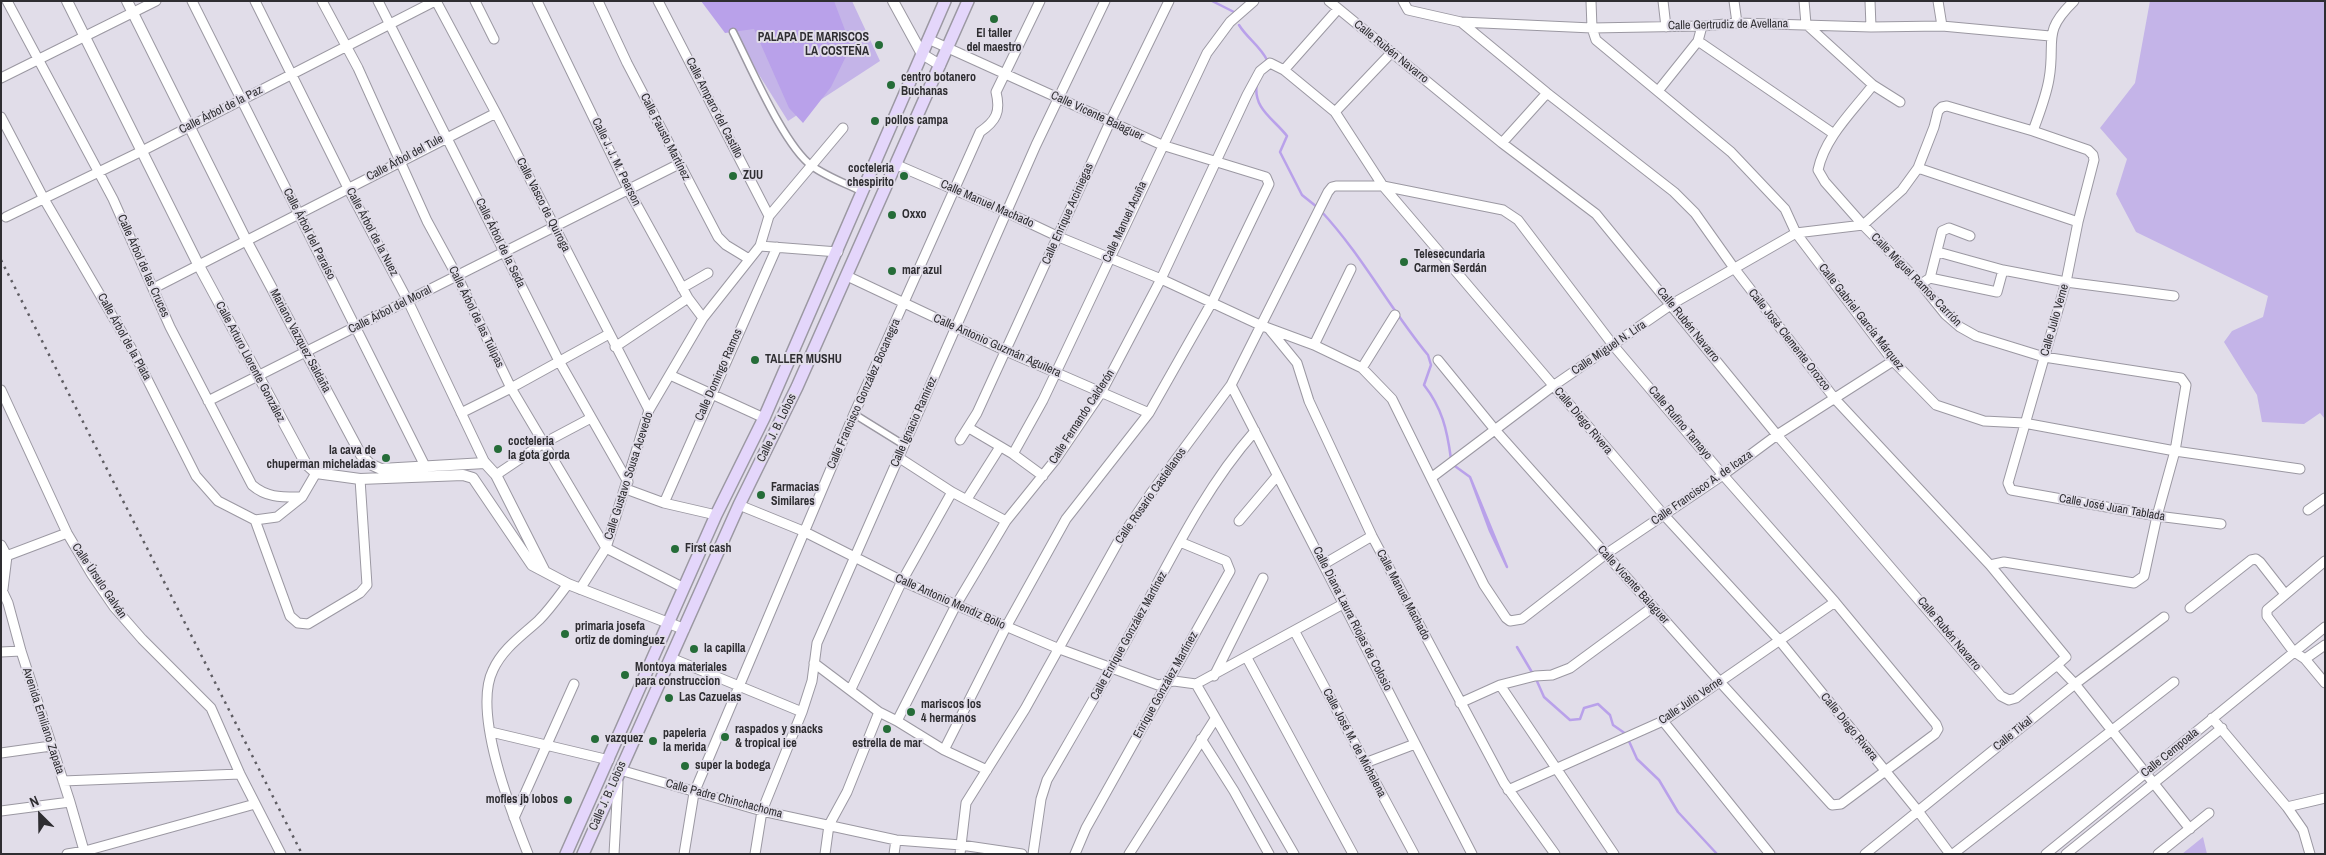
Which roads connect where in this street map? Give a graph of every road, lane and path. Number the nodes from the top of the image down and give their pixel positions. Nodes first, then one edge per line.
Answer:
1 (7, 1) edge
2 (67, 1) edge
3 (127, 1) edge
4 (156, 1) edge
5 (192, 1) edge
6 (256, 1) edge
7 (322, 1) edge
8 (378, 1) edge
9 (435, 1) edge
10 (475, 1) edge
11 (537, 1) edge
12 (598, 1) edge
13 (658, 1) edge
14 (893, 1) edge
15 (945, 1) edge
16 (968, 1) edge
17 (1040, 1) edge
18 (1105, 1) edge
19 (1169, 1) edge
20 (1254, 1) edge
21 (1329, 1) edge
22 (1591, 1) edge
23 (1663, 1) edge
24 (1734, 1) edge
25 (1804, 1) edge
26 (1870, 1) edge
27 (1938, 1) edge
28 (2074, 1) edge
29 (1405, 5) edge
30 (1338, 9) junction
31 (133, 13) junction
32 (1461, 22) junction
33 (1737, 23) junction
34 (389, 24) junction
35 (1806, 24) junction
36 (1666, 26) junction
37 (1702, 26) junction
38 (1942, 26) junction
39 (1871, 27) junction
40 (1592, 28) junction
41 (733, 32) dead end
42 (2050, 36) junction
43 (85, 37) junction
44 (494, 39) dead end
45 (928, 40) junction
46 (1698, 41) junction
47 (346, 46) junction
48 (947, 48) junction
49 (1392, 52) junction
50 (922, 54) junction
51 (38, 60) junction
52 (940, 65) junction
53 (1284, 70) junction
54 (293, 73) junction
55 (1005, 74) junction
56 (1, 78) edge
57 (1873, 85) junction
58 (1658, 91) junction
59 (1548, 93) junction
60 (1059, 99) junction
61 (241, 100) junction
62 (1900, 102) dead end
63 (1335, 112) junction
64 (496, 113) junction
65 (1, 117) edge
66 (1110, 122) junction
67 (191, 126) junction
68 (843, 128) dead end
69 (2033, 131) junction
70 (1834, 134) junction
71 (447, 136) junction
72 (1502, 143) junction
73 (1162, 145) junction
74 (142, 151) junction
75 (398, 161) junction
76 (1215, 163) junction
77 (679, 164) junction
78 (897, 165) junction
79 (812, 166) junction
80 (1918, 168) junction
81 (98, 171) junction
82 (1382, 186) junction
83 (348, 188) junction
84 (629, 190) junction
85 (954, 190) junction
86 (863, 192) junction
87 (44, 199) junction
88 (1006, 212) junction
89 (298, 213) junction
90 (769, 216) junction
91 (6, 217) dead end
92 (2078, 222) junction
93 (1863, 225) junction
94 (555, 228) junction
95 (1796, 232) junction
96 (1970, 236) dead end
97 (1058, 237) junction
98 (246, 240) junction
99 (760, 246) junction
100 (777, 247) junction
101 (505, 252) junction
102 (838, 252) junction
103 (1938, 252) junction
104 (1109, 257) junction
105 (749, 259) junction
106 (198, 264) junction
107 (1734, 268) junction
108 (1351, 269) dead end
109 (2003, 270) junction
110 (708, 273) dead end
111 (457, 276) junction
112 (847, 276) junction
113 (1930, 278) junction
114 (1161, 279) junction
115 (2066, 282) junction
116 (1922, 284) junction
117 (154, 288) junction
118 (682, 288) junction
119 (2174, 296) dead end
120 (688, 298) junction
121 (408, 301) junction
122 (1212, 302) junction
123 (904, 304) junction
124 (1672, 304) junction
125 (1395, 315) dead end
126 (703, 318) junction
127 (1264, 326) junction
128 (356, 327) junction
129 (957, 328) junction
130 (608, 334) junction
131 (1314, 345) junction
132 (1613, 345) junction
133 (615, 347) junction
134 (1006, 351) junction
135 (306, 352) junction
136 (2044, 357) junction
137 (1438, 360) dead end
138 (559, 361) junction
139 (1893, 361) junction
140 (1362, 368) junction
141 (1055, 373) junction
142 (670, 375) junction
143 (258, 376) junction
144 (1231, 385) junction
145 (1553, 386) junction
146 (511, 388) junction
147 (1, 390) edge
148 (711, 393) junction
149 (1101, 393) junction
150 (1835, 399) junction
151 (208, 400) junction
152 (649, 410) junction
153 (461, 413) junction
154 (1149, 413) junction
155 (854, 414) junction
156 (591, 418) junction
157 (764, 418) junction
158 (2024, 423) junction
159 (969, 428) junction
160 (1254, 431) junction
161 (1496, 431) junction
162 (1777, 435) junction
163 (960, 440) dead end
164 (542, 444) junction
165 (904, 445) junction
166 (1000, 447) junction
167 (2174, 451) junction
168 (1013, 454) junction
169 (898, 457) junction
170 (485, 463) junction
171 (425, 466) junction
172 (2300, 470) dead end
173 (316, 473) junction
174 (1723, 475) junction
175 (496, 476) junction
176 (1043, 476) junction
177 (1277, 476) junction
178 (1431, 478) junction
179 (360, 479) junction
180 (2008, 483) joint
181 (627, 485) junction
182 (952, 492) junction
183 (302, 497) junction
184 (2325, 498) edge
185 (967, 500) junction
186 (664, 504) junction
187 (740, 504) junction
188 (2308, 510) dead end
189 (1663, 514) junction
190 (716, 515) junction
191 (2156, 516) junction
192 (255, 520) junction
193 (1006, 521) junction
194 (1239, 521) dead end
195 (2221, 524) dead end
196 (803, 531) junction
197 (67, 533) junction
198 (1372, 536) junction
199 (1180, 542) junction
200 (1, 545) edge
201 (606, 548) junction
202 (1606, 554) junction
203 (855, 556) junction
204 (4, 557) edge
205 (2325, 561) edge
206 (1324, 564) junction
207 (1990, 565) junction
208 (544, 570) junction
209 (1263, 578) dead end
210 (902, 581) junction
211 (568, 584) junction
212 (2, 588) edge
213 (684, 588) junction
214 (580, 589) junction
215 (2284, 594) junction
216 (1835, 602) junction
217 (5, 603) edge
218 (1342, 604) junction
219 (956, 606) junction
220 (1653, 607) junction
221 (2190, 608) dead end
222 (2164, 617) dead end
223 (1515, 621) joint
224 (668, 623) junction
225 (1006, 627) junction
226 (2325, 627) edge
227 (684, 629) junction
228 (1295, 632) junction
229 (1779, 640) junction
230 (2325, 645) edge
231 (1057, 648) junction
232 (21, 651) junction
233 (2293, 651) junction
234 (1, 652) edge
235 (671, 658) junction
236 (1248, 658) junction
237 (2305, 659) junction
238 (814, 662) junction
239 (2057, 665) junction
240 (1112, 668) junction
241 (1214, 676) junction
242 (1720, 682) junction
243 (2174, 682) dead end
244 (2325, 683) edge
245 (574, 684) dead end
246 (1167, 684) junction
247 (1196, 684) junction
248 (2075, 684) junction
249 (738, 685) junction
250 (1500, 686) junction
251 (851, 689) junction
252 (1460, 703) junction
253 (802, 712) junction
254 (879, 712) junction
255 (2212, 718) junction
256 (1215, 719) junction
257 (897, 721) junction
258 (1663, 722) junction
259 (2222, 728) junction
260 (2113, 731) junction
261 (491, 732) junction
262 (1201, 739) junction
263 (1415, 744) junction
264 (51, 746) junction
265 (548, 746) junction
266 (944, 750) junction
267 (1, 754) edge
268 (609, 760) junction
269 (1365, 763) junction
270 (1556, 767) junction
271 (987, 770) junction
272 (1886, 772) junction
273 (619, 773) junction
274 (2145, 773) junction
275 (240, 774) junction
276 (63, 781) junction
277 (2154, 783) junction
278 (1508, 790) junction
279 (694, 792) junction
280 (2325, 798) edge
281 (70, 802) junction
282 (255, 804) junction
283 (2287, 806) junction
284 (1, 811) edge
285 (762, 811) junction
286 (1918, 811) junction
287 (2209, 813) dead end
288 (514, 818) junction
289 (829, 825) junction
290 (2190, 829) junction
291 (896, 840) junction
292 (961, 849) edge
293 (85, 852) edge
294 (67, 854) edge
295 (281, 854) edge
296 (528, 854) edge
297 (566, 854) edge
298 (583, 854) edge
299 (614, 854) edge
300 (684, 854) edge
301 (755, 854) edge
302 (826, 854) edge
303 (894, 854) edge
304 (1022, 854) edge
305 (1033, 854) edge
306 (1075, 854) edge
307 (1129, 854) edge
308 (1269, 854) edge
309 (1294, 854) edge
310 (1353, 854) edge
311 (1414, 854) edge
312 (1472, 854) edge
313 (1555, 854) edge
314 (1614, 854) edge
315 (1770, 854) edge
316 (1865, 854) edge
317 (1951, 854) edge
318 (2046, 854) edge
319 (2066, 854) edge
320 (2158, 854) edge
321 (2310, 854) edge

1 - 51 street, Calle Árbol de las Cruces
2 - 43 street, Calle Arturo Llorente González
3 - 31 street, Mariano Vazquez Saldaña
4 - 31 street
5 - 61 street, Calle Árbol del Paraíso
6 - 54 street, Calle Árbol de la Nuez
7 - 47 street, Calle Árbol de las Tulipas
8 - 34 street, Calle Árbol de la Seda
9 - 34 street, Calle Árbol de la Paz
9 - 64 street, Calle Vasco de Quiroga
10 - 44 street
11 - 84 street, Calle J. J. M. Pearson
12 - 77 street, Calle Fausto Martínez
13 - 90 street, Calle Amparo del Castillo
14 - 50 street
15 - 45 main road, Calle J. B. Lobos
16 - 48 main road, Calle J. B. Lobos
17 - 55 street, Calle Francisco González Bocanegra
18 - 60 street, Calle Ignacio Ramírez
19 - 66 street, Calle Enrique Arciniegas
20 - 73 street, Calle Manuel Acuña
21 - 30 street, Calle Rubén Navarro
22 - 40 street
23 - 36 street
24 - 33 street
25 - 35 street
26 - 39 street
27 - 38 street
28 - 42 street
29 - 32 street, Calle Gertrudiz de Avellana
30 - 49 street, Calle Rubén Navarro
30 - 53 street
31 - 43 street
31 - 67 street, Mariano Vazquez Saldaña
32 - 40 street, Calle Gertrudiz de Avellana
32 - 59 street, Calle José Clemente Orozco
33 - 35 street, Calle Gertrudiz de Avellana
33 - 37 street, Calle Gertrudiz de Avellana
34 - 47 street, Calle Árbol de la Paz
34 - 71 street, Calle Árbol de la Seda
35 - 39 street, Calle Gertrudiz de Avellana
35 - 57 street
36 - 37 street, Calle Gertrudiz de Avellana
36 - 40 street, Calle Gertrudiz de Avellana
37 - 46 street
38 - 39 street, Calle Gertrudiz de Avellana
38 - 42 street, Calle Gertrudiz de Avellana
40 - 58 street, Calle Gabriel García Márquez
41 - 79 street
42 - 69 street
43 - 51 street
43 - 74 street, Calle Arturo Llorente González
45 - 48 street, Calle Vicente Balaguer
45 - 50 main road, Calle J. B. Lobos
46 - 58 street
46 - 70 street
47 - 54 street, Calle Árbol de la Paz
47 - 75 street, Calle Árbol de las Tulipas
48 - 52 main road, Calle J. B. Lobos
48 - 55 street, Calle Vicente Balaguer
49 - 63 street
49 - 72 street, Calle Rubén Navarro
50 - 52 street
50 - 86 main road, Calle J. B. Lobos
51 - 56 street
51 - 81 street, Calle Árbol de las Cruces
52 - 78 main road, Calle J. B. Lobos
53 - 63 street, Calle Diego Rivera
53 - 76 street, Calle Fernando Calderón
54 - 61 street, Calle Árbol de la Paz
54 - 83 street, Calle Árbol de la Nuez
55 - 60 street, Calle Vicente Balaguer
55 - 85 street, Calle Francisco González Bocanegra
57 - 62 street
57 - 70 street
58 - 95 street, Calle Gabriel García Márquez
59 - 72 street
59 - 107 street, Calle José Clemente Orozco
60 - 66 street, Calle Vicente Balaguer
60 - 88 street, Calle Ignacio Ramírez
61 - 67 street, Calle Árbol de la Paz
61 - 89 street, Calle Árbol del Paraíso
63 - 82 street, Calle Diego Rivera
64 - 71 street, Calle Árbol del Tule
64 - 94 street, Calle Vasco de Quiroga
65 - 87 street, Calle Árbol de la Plata
66 - 73 street, Calle Vicente Balaguer
66 - 97 street, Calle Enrique Arciniegas
67 - 74 street, Calle Árbol de la Paz
67 - 98 street, Mariano Vazquez Saldaña
68 - 79 street, Calle Gustavo Sousa Acevedo
69 - 80 street
69 - 92 street, Calle Julio Verne
70 - 93 street, Calle Miguel Ramos Carrión
71 - 75 street, Calle Árbol del Tule
71 - 101 street, Calle Árbol de la Seda
72 - 124 street, Calle Rubén Navarro
73 - 76 street, Calle Vicente Balaguer
73 - 104 street, Calle Manuel Acuña
74 - 81 street, Calle Árbol de la Paz
74 - 106 street, Calle Arturo Llorente González
75 - 83 street, Calle Árbol del Tule
75 - 111 street, Calle Árbol de las Tulipas
76 - 114 street, Calle Fernando Calderón
76 - 122 street, Calle Vicente Balaguer
77 - 84 street, Calle Árbol del Moral
77 - 105 street, Calle Fausto Martínez
78 - 85 street, Calle Manuel Machado
78 - 112 main road, Calle J. B. Lobos
79 - 86 street
79 - 90 street, Calle Gustavo Sousa Acevedo
80 - 92 street
80 - 93 street
81 - 87 street, Calle Árbol de la Paz
81 - 117 street, Calle Árbol de las Cruces
82 - 127 street, Calle Rosario Castellanos
82 - 132 street, Calle Rufino Tamayo
82 - 145 street, Calle Diego Rivera
83 - 89 street, Calle Árbol del Tule
83 - 121 street, Calle Árbol de la Nuez
84 - 94 street, Calle Árbol del Moral
84 - 118 street, Calle J. J. M. Pearson
85 - 88 street, Calle Manuel Machado
85 - 123 street, Calle Francisco González Bocanegra
86 - 102 main road, Calle J. B. Lobos
87 - 91 street, Calle Árbol de la Paz
87 - 192 street, Calle Árbol de la Plata
88 - 97 street, Calle Manuel Machado
88 - 129 street, Calle Ignacio Ramírez
89 - 98 street, Calle Árbol del Tule
89 - 128 street, Calle Árbol del Paraíso
90 - 99 street, Calle Gustavo Sousa Acevedo
92 - 115 street, Calle Julio Verne
93 - 95 street
93 - 116 street, Calle Miguel Ramos Carrión
94 - 101 street, Calle Árbol del Moral
94 - 130 street, Calle Vasco de Quiroga
95 - 107 street, Calle Miguel N. Lira
95 - 139 street, Calle Gabriel García Márquez
96 - 103 street
97 - 104 street, Calle Manuel Machado
97 - 134 street, Calle Enrique Arciniegas
98 - 106 street, Calle Árbol del Tule
98 - 135 street, Mariano Vazquez Saldaña
99 - 100 street
99 - 105 street, Calle Gustavo Sousa Acevedo
100 - 102 street
100 - 148 street, Calle Domingo Ramos
101 - 111 street, Calle Árbol del Moral
101 - 138 street, Calle Árbol de la Seda
102 - 157 main road, Calle J. B. Lobos
103 - 109 street
103 - 113 street
104 - 114 street, Calle Manuel Machado
104 - 141 street, Calle Manuel Acuña
105 - 126 street, Calle Gustavo Sousa Acevedo
106 - 117 street, Calle Árbol del Tule
106 - 143 street, Calle Arturo Llorente González
107 - 124 street, Calle Miguel N. Lira
107 - 150 street, Calle José Clemente Orozco
108 - 131 street
109 - 113 street
109 - 115 street
110 - 118 street
111 - 121 street, Calle Árbol del Moral
111 - 146 street, Calle Árbol de las Tulipas
112 - 123 street, Calle Antonio Guzmán Aguilera
112 - 187 main road, Calle J. B. Lobos
113 - 116 street
114 - 122 street, Calle Manuel Machado
114 - 149 street, Calle Fernando Calderón
115 - 119 street
115 - 136 street, Calle Julio Verne
116 - 136 street, Calle Miguel Ramos Carrión
117 - 151 street, Calle Árbol de las Cruces
118 - 120 street, Calle J. J. M. Pearson
120 - 126 street, Calle J. J. M. Pearson
120 - 133 street
121 - 128 street, Calle Árbol del Moral
121 - 153 street, Calle Árbol de la Nuez
122 - 127 street, Calle Manuel Machado
122 - 154 street
123 - 129 street, Calle Antonio Guzmán Aguilera
123 - 155 street, Calle Francisco González Bocanegra
124 - 132 street, Calle Miguel N. Lira
124 - 162 street, Calle Rubén Navarro
125 - 140 street
126 - 142 street, Calle Gustavo Sousa Acevedo
127 - 131 street, Calle Manuel Machado
127 - 144 street, Calle Rosario Castellanos
127 - 198 street, Calle Manuel Machado
128 - 135 street, Calle Árbol del Moral
128 - 171 street, Calle Árbol del Paraíso
129 - 134 street, Calle Antonio Guzmán Aguilera
129 - 165 street, Calle Ignacio Ramírez
130 - 133 street, Calle Vasco de Quiroga
130 - 138 street
131 - 140 street, Calle Manuel Machado
132 - 145 street, Calle Miguel N. Lira
132 - 174 street, Calle Rufino Tamayo
133 - 152 street, Calle Vasco de Quiroga
134 - 141 street, Calle Antonio Guzmán Aguilera
134 - 159 street, Calle Enrique Arciniegas
135 - 143 street, Calle Árbol del Moral
135 - 171 street, Mariano Vazquez Saldaña
136 - 158 street, Calle Julio Verne
136 - 167 street, Calle Miguel Ramos Carrión
137 - 161 street, Calle Vicente Balaguer
138 - 146 street
138 - 156 street, Calle Árbol de la Seda
139 - 150 street, Calle Francisco A. de Icaza
139 - 158 street, Calle Gabriel García Márquez
140 - 178 street, Calle Manuel Machado
141 - 149 street, Calle Antonio Guzmán Aguilera
141 - 168 street, Calle Manuel Acuña
142 - 148 street
142 - 152 street, Calle Gustavo Sousa Acevedo
143 - 151 street, Calle Árbol del Moral
143 - 173 street, Calle Arturo Llorente González
144 - 160 street, Calle Diana Laura Riojas de Colosio
144 - 231 street, Calle Rosario Castellanos
145 - 161 street, Calle Miguel N. Lira
145 - 189 street, Calle Diego Rivera
146 - 153 street
146 - 164 street, Calle Árbol de las Tulipas
147 - 197 street, Calle Úrsulo Galván
148 - 157 street
148 - 186 street, Calle Domingo Ramos
149 - 154 street, Calle Antonio Guzmán Aguilera
149 - 176 street, Calle Fernando Calderón
150 - 162 street, Calle Francisco A. de Icaza
150 - 207 street, Calle José Clemente Orozco
151 - 183 street, Calle Árbol de las Cruces
152 - 181 street, Calle Gustavo Sousa Acevedo
153 - 170 street, Calle Árbol de la Nuez
154 - 225 street
155 - 165 street
155 - 196 street, Calle Francisco González Bocanegra
156 - 164 street
156 - 181 street, Calle Árbol de la Seda
157 - 190 main road, Calle J. B. Lobos
158 - 167 street, Calle Gabriel García Márquez
158 - 180 street, Calle Julio Verne
159 - 163 street, Calle Enrique Arciniegas
159 - 166 street
160 - 177 street, Calle Diana Laura Riojas de Colosio
160 - 199 street, Calle Enrique González Martínez
161 - 178 street, Calle Miguel N. Lira
161 - 202 street, Calle Vicente Balaguer
162 - 174 street, Calle Francisco A. de Icaza
162 - 239 street, Calle Rubén Navarro
164 - 175 street
164 - 201 street, Calle Árbol de las Tulipas
165 - 169 street, Calle Ignacio Ramírez
166 - 168 street
166 - 185 street
167 - 172 street, Calle Gabriel García Márquez
167 - 191 street
168 - 176 street
169 - 182 street
169 - 203 street, Calle Ignacio Ramírez
170 - 171 street, Mariano Vazquez Saldaña
170 - 175 street
173 - 179 street
173 - 183 street
174 - 189 street, Calle Francisco A. de Icaza
174 - 216 street, Calle Rufino Tamayo
175 - 208 street
176 - 193 street, Calle Fernando Calderón
177 - 194 street
177 - 206 street, Calle Diana Laura Riojas de Colosio
178 - 223 street, Calle Manuel Machado
179 - 192 street
179 - 208 street
180 - 191 street, Calle José Juan Tablada
181 - 186 street
181 - 201 street, Calle Gustavo Sousa Acevedo
182 - 185 street
182 - 210 street
183 - 192 street
184 - 188 street
185 - 193 street
186 - 190 street
187 - 196 street, Calle Antonio Mendiz Bolio
187 - 227 main road, Calle J. B. Lobos
189 - 202 street, Calle Francisco A. de Icaza
189 - 229 street, Calle Diego Rivera
190 - 213 main road, Calle J. B. Lobos
191 - 195 street, Calle José Juan Tablada
191 - 207 street
193 - 219 street, Calle Fernando Calderón
196 - 203 street, Calle Antonio Mendiz Bolio
196 - 249 street, Calle Francisco González Bocanegra
197 - 204 street
197 - 275 street, Calle Úrsulo Galván
198 - 206 street
198 - 252 street, Calle Manuel Machado
199 - 240 street, Calle Enrique González Martínez
199 - 246 street, Enrique González Martínez
200 - 204 street
201 - 213 street
201 - 214 street, Calle Gustavo Sousa Acevedo
202 - 220 street, Calle Vicente Balaguer
202 - 223 street, Calle Francisco A. de Icaza
203 - 210 street, Calle Antonio Mendiz Bolio
203 - 238 street, Calle Ignacio Ramírez
204 - 212 street
205 - 215 street
206 - 218 street, Calle Diana Laura Riojas de Colosio
207 - 239 street, Calle José Clemente Orozco
208 - 211 street
209 - 241 street
210 - 219 street, Calle Antonio Mendiz Bolio
210 - 251 street
211 - 214 street
211 - 261 street
212 - 217 street, Avenida Emiliano Zapata
213 - 224 main road, Calle J. B. Lobos
214 - 224 street
215 - 221 street
215 - 233 street
216 - 229 street, Calle Julio Verne
216 - 272 street, Calle Rufino Tamayo
217 - 232 street, Avenida Emiliano Zapata
218 - 228 street
218 - 263 street, Calle Diana Laura Riojas de Colosio
219 - 225 street, Calle Antonio Mendiz Bolio
219 - 257 street, Calle Fernando Calderón
220 - 242 street, Calle Vicente Balaguer
220 - 250 street
222 - 248 street, Calle Tikal
224 - 227 street
224 - 268 main road, Calle J. B. Lobos
225 - 231 street, Calle Antonio Mendiz Bolio
225 - 266 street
226 - 233 street, Calle Cempoala
227 - 235 main road, Calle J. B. Lobos
228 - 236 street
228 - 269 street, Calle José M. de Michelena
229 - 242 street, Calle Julio Verne
229 - 272 street, Calle Diego Rivera
230 - 237 street
231 - 240 street, Calle Antonio Mendiz Bolio
231 - 271 street, Calle Rosario Castellanos
232 - 234 street
232 - 264 street, Avenida Emiliano Zapata
233 - 237 street
233 - 255 street, Calle Cempoala
235 - 249 street
235 - 273 main road, Calle J. B. Lobos
236 - 241 street
236 - 310 street
237 - 244 street
238 - 251 street
238 - 253 street, Calle Ignacio Ramírez
239 - 248 street
240 - 246 street, Calle Antonio Mendiz Bolio
240 - 305 street, Calle Enrique González Martínez
241 - 247 street
242 - 258 street, Calle Julio Verne
242 - 272 street, Calle Vicente Balaguer
243 - 260 street
245 - 265 street
246 - 247 street, Calle Antonio Mendiz Bolio
246 - 306 street, Enrique González Martínez
247 - 256 street
248 - 260 street
248 - 286 street, Calle Tikal
249 - 253 street
249 - 279 street, Calle Francisco González Bocanegra
250 - 252 street
250 - 270 street
251 - 254 street
252 - 278 street, Calle Manuel Machado
253 - 285 street, Calle Ignacio Ramírez
254 - 257 street
254 - 289 street
255 - 259 street
255 - 274 street, Calle Cempoala
256 - 262 street
256 - 309 street
257 - 266 street
258 - 270 street, Calle Julio Verne
258 - 315 street
259 - 277 street, Calle Cempoala
259 - 283 street
260 - 274 street
260 - 317 street
261 - 265 street
261 - 288 street
262 - 307 street
262 - 308 street
263 - 269 street
263 - 312 street, Calle Diana Laura Riojas de Colosio
264 - 267 street
264 - 276 street, Avenida Emiliano Zapata
265 - 268 street
265 - 288 street
266 - 271 street
268 - 297 main road, Calle J. B. Lobos
269 - 311 street, Calle José M. de Michelena
270 - 278 street, Calle Julio Verne
270 - 314 street
271 - 292 street, Calle Rosario Castellanos
272 - 286 street, Calle Diego Rivera
273 - 279 street, Calle Padre Chinchachoma
273 - 298 main road, Calle J. B. Lobos
273 - 299 street
274 - 277 street
274 - 318 street, Calle Cempoala
275 - 276 street
275 - 282 street, Calle Úrsulo Galván
276 - 281 street, Avenida Emiliano Zapata
277 - 290 street
277 - 319 street, Calle Cempoala
278 - 313 street, Calle Manuel Machado
279 - 285 street, Calle Padre Chinchachoma
279 - 300 street, Calle Francisco González Bocanegra
280 - 283 street
281 - 284 street
281 - 293 street, Avenida Emiliano Zapata
282 - 293 street
282 - 295 street, Calle Úrsulo Galván
283 - 321 street
285 - 289 street, Calle Padre Chinchachoma
285 - 301 street, Calle Ignacio Ramírez
286 - 316 street, Calle Tikal
286 - 317 street, Calle Diego Rivera
287 - 290 street
288 - 296 street
289 - 291 street, Calle Padre Chinchachoma
289 - 302 street
290 - 320 street
291 - 292 street, Calle Padre Chinchachoma
291 - 303 street
292 - 304 street, Calle Padre Chinchachoma
293 - 294 street

